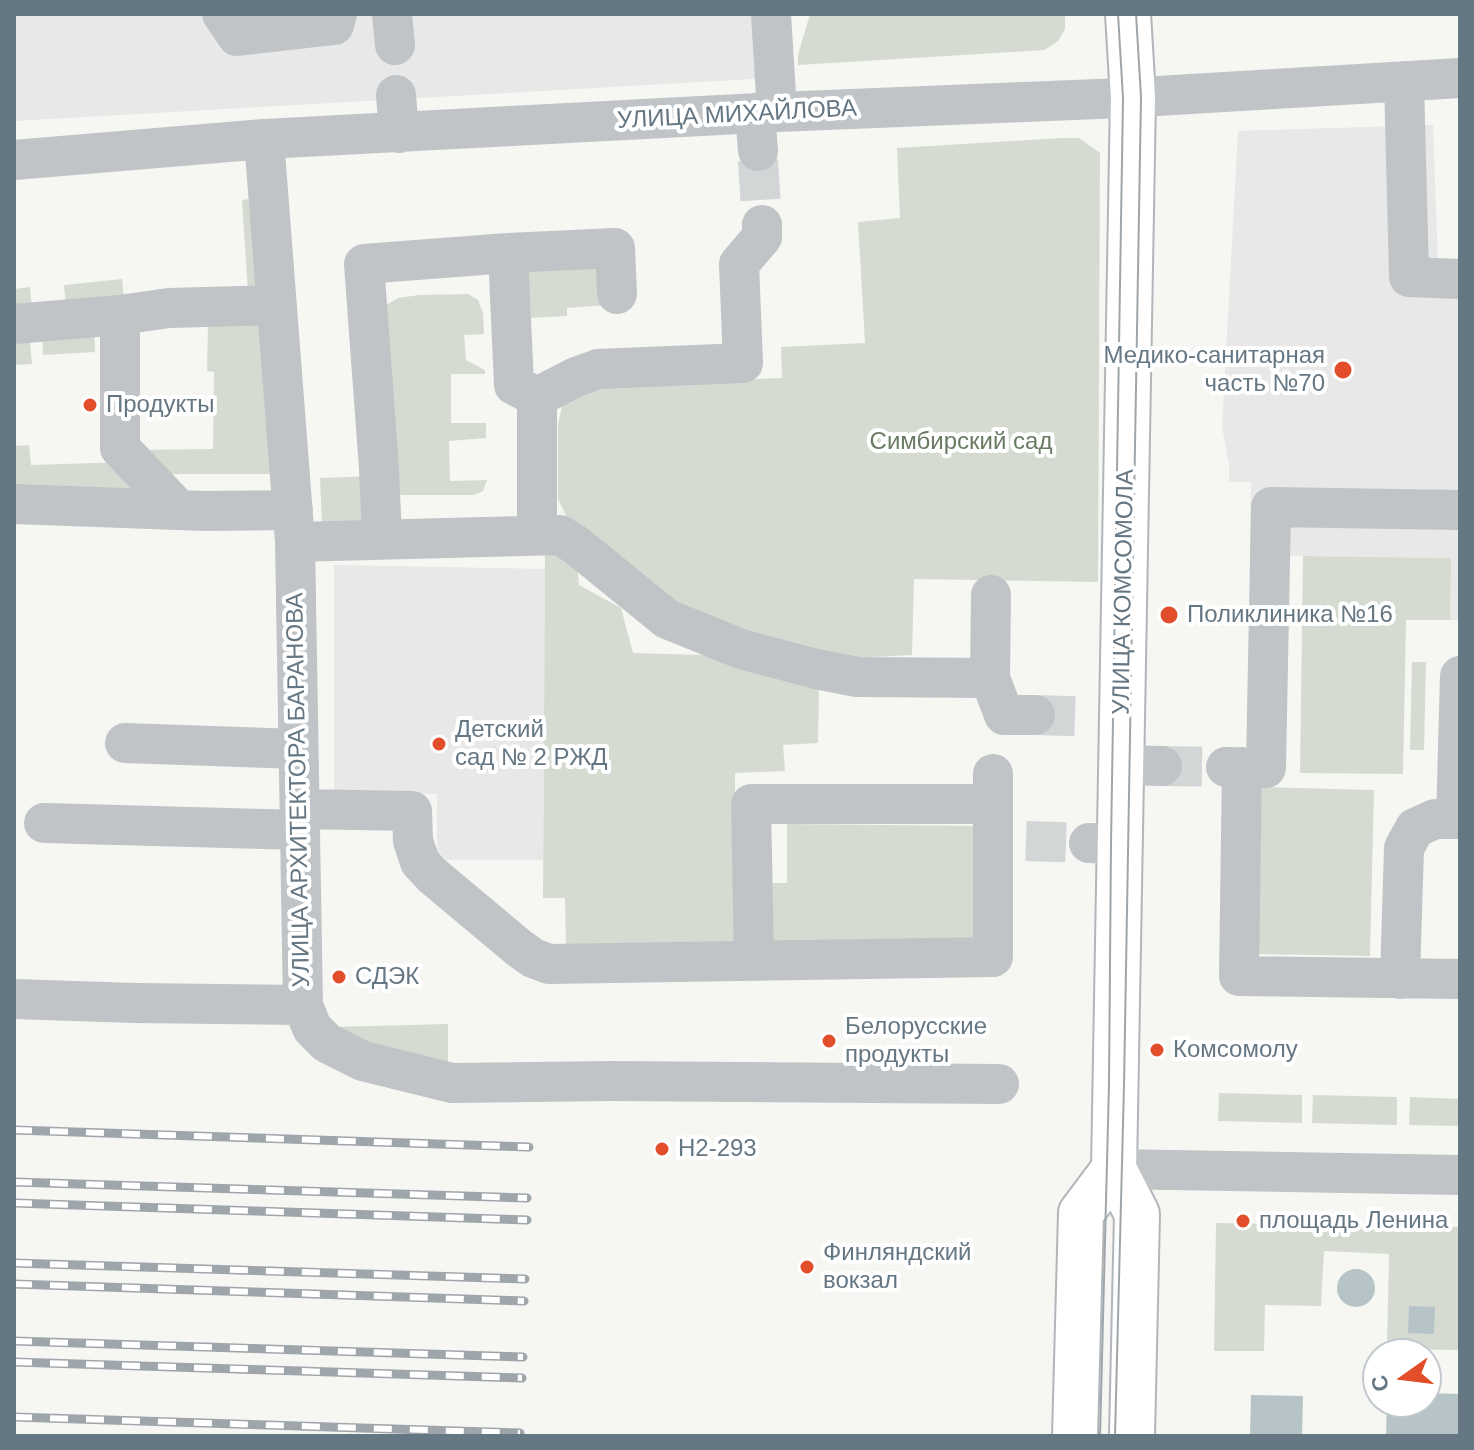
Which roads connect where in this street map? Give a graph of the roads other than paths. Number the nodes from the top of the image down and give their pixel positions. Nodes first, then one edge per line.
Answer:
1 (222, 14) edge
2 (337, 14) edge
3 (771, 14) edge
4 (799, 14) edge
5 (1128, 14) edge
6 (773, 60) junction
7 (1460, 78) edge
8 (1404, 81) junction
9 (1133, 97) junction
10 (764, 125) junction
11 (264, 139) junction
12 (14, 160) edge
13 (762, 225) tunnel mouth
14 (508, 253) junction
15 (1460, 279) edge
16 (617, 294) dead end
17 (277, 305) junction
18 (120, 315) junction
19 (14, 324) edge
20 (537, 397) junction
21 (17, 502) edge
22 (179, 510) junction
23 (1460, 510) edge
24 (294, 526) junction
25 (537, 535) junction
26 (382, 539) junction
27 (991, 595) dead end
28 (1460, 676) edge
29 (990, 678) junction
30 (1035, 715) tunnel mouth
31 (125, 743) dead end
32 (298, 749) junction
33 (300, 820) junction
34 (44, 823) dead end
35 (754, 960) junction
36 (1400, 979) junction
37 (1460, 979) edge
38 (14, 999) edge
39 (303, 1005) junction
40 (999, 1084) dead end
41 (1114, 1169) junction
42 (1460, 1175) edge
43 (1075, 1436) edge
44 (1132, 1436) edge

1 - 2 street
3 - 6 street
4 - 6 street
5 - 9 main road, УЛИЦА КОМСОМОЛА
6 - 10 street
7 - 8 street, УЛИЦА МИХАЙЛОВА
8 - 9 street, УЛИЦА МИХАЙЛОВА
8 - 15 street
9 - 10 street, УЛИЦА МИХАЙЛОВА
9 - 41 main road, УЛИЦА КОМСОМОЛА
10 - 11 street, УЛИЦА МИХАЙЛОВА
11 - 12 street, УЛИЦА МИХАЙЛОВА
11 - 17 street, УЛИЦА АРХИТЕКТОРА БАРАНОВА
13 - 20 street
14 - 16 street
14 - 20 street
14 - 26 street
17 - 18 street
17 - 24 street, УЛИЦА АРХИТЕКТОРА БАРАНОВА
18 - 19 street
18 - 22 street
20 - 25 street
21 - 22 street
22 - 24 street
23 - 36 street
24 - 26 street
24 - 32 street, УЛИЦА АРХИТЕКТОРА БАРАНОВА
25 - 26 street
25 - 29 street
27 - 29 street
28 - 36 street
29 - 30 street
31 - 32 street
32 - 33 street, УЛИЦА АРХИТЕКТОРА БАРАНОВА
33 - 34 street
33 - 35 street
33 - 39 street, УЛИЦА АРХИТЕКТОРА БАРАНОВА
35 - 35 street
36 - 37 street
38 - 39 street
39 - 40 street, УЛИЦА АРХИТЕКТОРА БАРАНОВА
41 - 42 street
41 - 43 main road
41 - 44 main road, УЛИЦА КОМСОМОЛА

